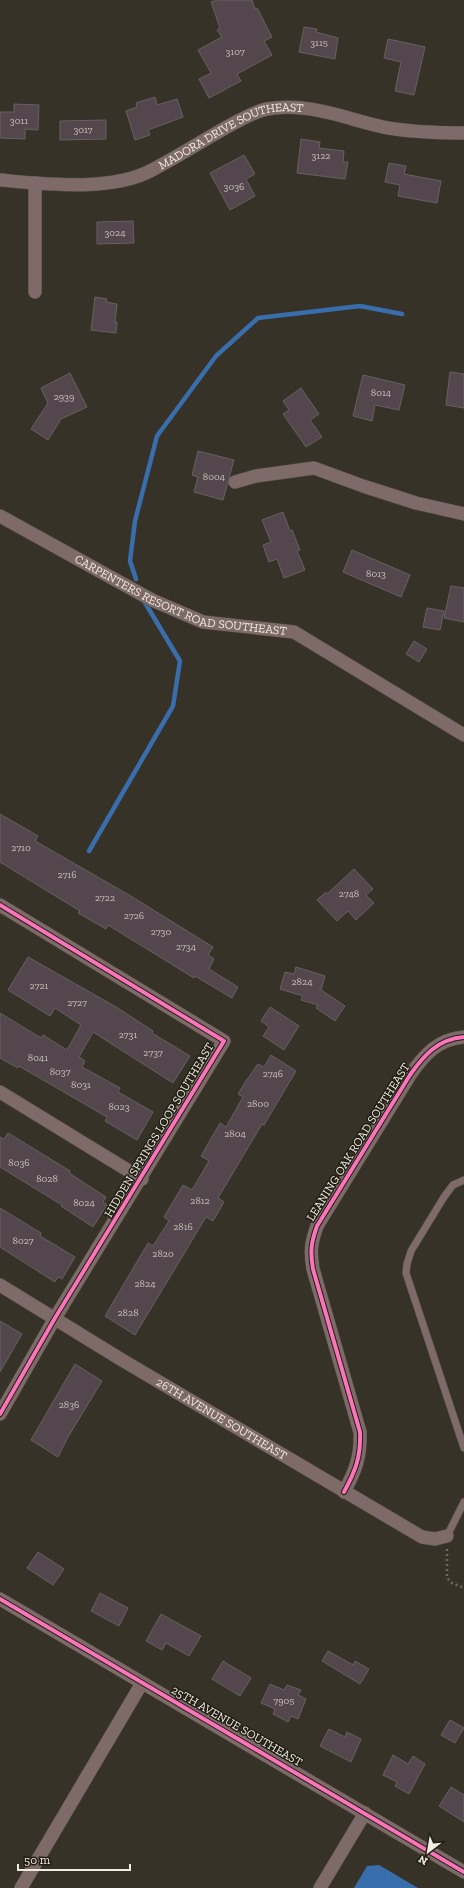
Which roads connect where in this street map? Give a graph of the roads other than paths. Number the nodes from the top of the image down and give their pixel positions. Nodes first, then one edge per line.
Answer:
1 (464, 133) edge
2 (0, 180) edge
3 (35, 183) junction
4 (35, 292) dead end
5 (235, 482) dead end
6 (464, 514) edge
7 (0, 516) edge
8 (464, 735) edge
9 (0, 905) edge
10 (464, 1037) edge
11 (0, 1092) edge
12 (142, 1179) junction
13 (464, 1180) edge
14 (0, 1285) edge
15 (56, 1318) junction
16 (0, 1414) edge
17 (464, 1448) edge
18 (344, 1492) junction
19 (464, 1502) edge
20 (447, 1536) joint
21 (0, 1599) edge
22 (142, 1683) junction
23 (365, 1813) junction
24 (464, 1872) edge
25 (21, 1888) edge
26 (320, 1888) edge

1 - 3 street, MADORA DRIVE SOUTHEAST
2 - 3 street, MADORA DRIVE SOUTHEAST
3 - 4 street
5 - 6 street
7 - 8 street, CARPENTERS RESORT ROAD SOUTHEAST
9 - 12 street, HIDDEN SPRINGS LOOP SOUTHEAST
10 - 18 street, LEANING OAK ROAD SOUTHEAST
11 - 12 street
12 - 15 street, HIDDEN SPRINGS LOOP SOUTHEAST
13 - 17 lane
14 - 15 street, 26TH AVENUE SOUTHEAST
15 - 16 street, HIDDEN SPRINGS LOOP SOUTHEAST
15 - 18 street, 26TH AVENUE SOUTHEAST
18 - 20 street, 26TH AVENUE SOUTHEAST
19 - 20 lane
21 - 22 street, 25TH AVENUE SOUTHEAST
22 - 23 street, 25TH AVENUE SOUTHEAST
22 - 25 street
23 - 24 street, 25TH AVENUE SOUTHEAST
23 - 26 street

